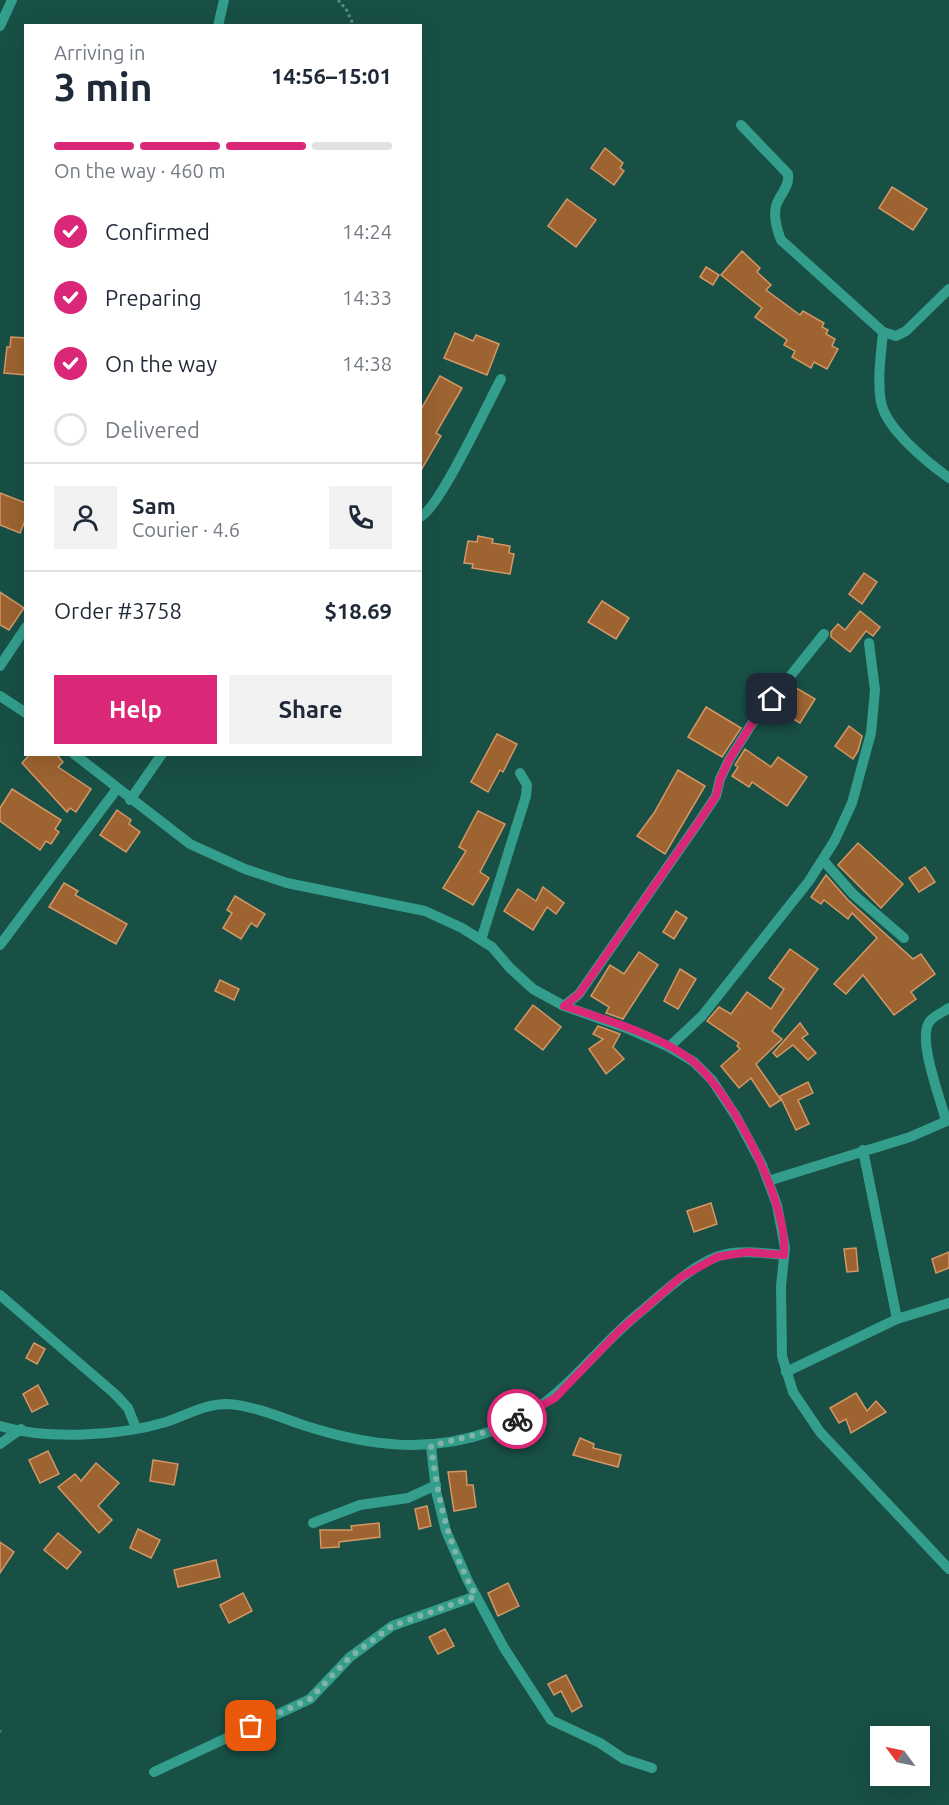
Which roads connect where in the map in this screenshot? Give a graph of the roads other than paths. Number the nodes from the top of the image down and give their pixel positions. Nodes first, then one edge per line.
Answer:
1 (12, 0) edge
2 (224, 0) edge
3 (218, 24) edge
4 (0, 26) edge
5 (741, 125) dead end
6 (949, 289) edge
7 (883, 332) junction
8 (501, 379) dead end
9 (949, 478) edge
10 (422, 516) edge
11 (24, 630) edge
12 (824, 634) dead end
13 (869, 643) dead end
14 (0, 666) edge
15 (0, 696) edge
16 (24, 712) edge
17 (76, 756) edge
18 (161, 756) edge
19 (520, 773) dead end
20 (116, 790) junction
21 (130, 800) junction
22 (823, 860) junction
23 (904, 938) dead end
24 (481, 940) junction
25 (0, 945) edge
26 (564, 1006) junction
27 (949, 1008) edge
28 (669, 1047) junction
29 (948, 1120) edge
30 (863, 1150) junction
31 (768, 1181) junction
32 (784, 1255) junction
33 (0, 1295) edge
34 (949, 1303) edge
35 (897, 1319) junction
36 (786, 1372) junction
37 (0, 1426) edge
38 (136, 1428) junction
39 (21, 1429) junction
40 (0, 1444) edge
41 (431, 1446) junction
42 (436, 1485) junction
43 (313, 1523) dead end
44 (949, 1569) edge
45 (476, 1596) junction
46 (652, 1767) dead end
47 (154, 1772) dead end

1 - 4 street
2 - 3 street
5 - 7 street
6 - 7 street
7 - 9 street
8 - 10 street
11 - 14 street
12 - 26 street
13 - 22 street
15 - 16 street
17 - 20 street
18 - 21 street
19 - 24 street
20 - 21 street
20 - 25 street
21 - 24 street
22 - 23 street
22 - 28 street
24 - 26 street
26 - 28 street
27 - 29 street
28 - 31 street
29 - 30 street
30 - 31 street
30 - 35 street
31 - 32 street
32 - 36 street
32 - 41 street
33 - 38 street
34 - 35 street
35 - 36 street
36 - 44 street
37 - 39 street
38 - 39 street
38 - 41 street
39 - 40 street
41 - 42 street
42 - 43 street
42 - 45 street
45 - 46 street
45 - 47 street

